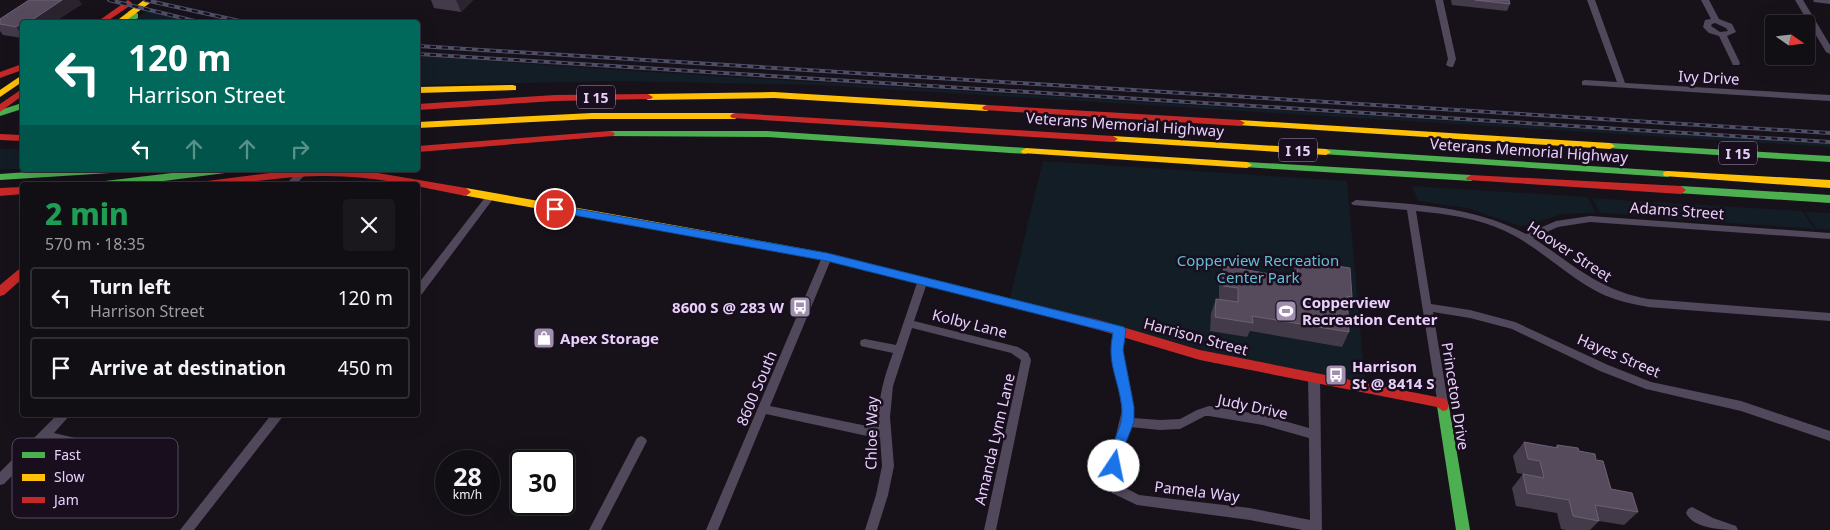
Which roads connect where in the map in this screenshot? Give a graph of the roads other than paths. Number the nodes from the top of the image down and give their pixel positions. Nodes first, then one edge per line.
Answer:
1 (132, 0) edge
2 (150, 0) edge
3 (1439, 0) edge
4 (1591, 0) edge
5 (1705, 0) edge
6 (1799, 0) edge
7 (1817, 0) edge
8 (1830, 2) edge
9 (129, 18) edge
10 (104, 20) edge
11 (1826, 40) edge
12 (1830, 52) edge
13 (1736, 63) dead end
14 (1450, 65) dead end
15 (20, 68) edge
16 (0, 75) edge
17 (20, 79) edge
18 (1585, 83) dead end
19 (1622, 85) junction
20 (541, 87) dead end
21 (522, 88) dead end
22 (420, 90) edge
23 (0, 94) edge
24 (20, 94) edge
25 (774, 94) junction
26 (1830, 98) edge
27 (20, 107) edge
28 (420, 107) edge
29 (0, 109) edge
30 (0, 113) edge
31 (0, 118) edge
32 (20, 119) edge
33 (512, 119) junction
34 (420, 125) edge
35 (642, 133) junction
36 (420, 134) edge
37 (0, 137) edge
38 (20, 138) edge
39 (420, 141) edge
40 (420, 149) edge
41 (1830, 159) edge
42 (79, 172) edge
43 (209, 172) edge
44 (351, 172) edge
45 (351, 172) edge
46 (302, 173) junction
47 (0, 177) edge
48 (129, 182) edge
49 (231, 182) edge
50 (293, 182) edge
51 (407, 182) edge
52 (420, 184) edge
53 (1830, 184) edge
54 (20, 191) edge
55 (0, 192) edge
56 (490, 197) junction
57 (1830, 199) edge
58 (1356, 203) dead end
59 (1411, 207) junction
60 (1830, 236) edge
61 (1526, 238) junction
62 (827, 257) junction
63 (20, 275) edge
64 (922, 280) junction
65 (420, 288) edge
66 (0, 292) edge
67 (1427, 308) junction
68 (1830, 317) edge
69 (908, 323) junction
70 (1120, 330) junction
71 (865, 343) dead end
72 (899, 350) junction
73 (1024, 356) joint
74 (1314, 378) junction
75 (1442, 403) junction
76 (763, 409) junction
77 (62, 417) edge
78 (276, 417) edge
79 (1127, 422) junction
80 (885, 432) junction
81 (1315, 435) junction
82 (44, 436) joint
83 (1830, 436) edge
84 (53, 438) edge
85 (641, 441) dead end
86 (12, 468) edge
87 (0, 480) edge
88 (1692, 513) dead end
89 (1316, 529) edge
90 (186, 530) edge
91 (595, 530) edge
92 (712, 530) edge
93 (871, 530) edge
94 (990, 530) edge
95 (1462, 530) edge
96 (1732, 530) edge

1 - 10 main road
2 - 9 main road
3 - 14 street
4 - 19 street
5 - 13 street
6 - 11 street
7 - 8 street
11 - 12 street
15 - 16 main road
17 - 23 main road
18 - 19 street, Ivy Drive
19 - 26 street, Ivy Drive
20 - 25 main road
21 - 22 main road
24 - 29 main road
25 - 28 main road, Veterans Memorial Highway / I 15
25 - 41 main road, Veterans Memorial Highway / I 15
27 - 30 main road
31 - 32 main road
33 - 34 main road, Veterans Memorial Highway / I 15
33 - 36 main road
33 - 53 main road, Veterans Memorial Highway / I 15
35 - 39 main road
35 - 40 main road
35 - 57 main road
37 - 38 main road
42 - 47 main road
43 - 48 main road
44 - 51 main road, Harrison Street
45 - 46 main road, Harrison Street
46 - 49 main road, Harrison Street
46 - 50 street
52 - 56 main road, Harrison Street
54 - 55 main road
56 - 62 main road, Harrison Street
56 - 65 street
58 - 59 street, Hoover Street
59 - 61 street, Hoover Street
59 - 67 street, Princeton Drive
60 - 61 street, Adams Street
61 - 68 street, Hoover Street
62 - 64 main road, Harrison Street
62 - 76 street, 8600 South
63 - 66 main road
64 - 69 street, Chloe Way
64 - 70 main road, Harrison Street
67 - 75 street, Princeton Drive
67 - 83 street, Hayes Street
69 - 72 street, Chloe Way
69 - 73 street, Kolby Lane
70 - 74 main road, Harrison Street
70 - 79 street, Pamela Way
71 - 72 street
72 - 80 street, Chloe Way
73 - 94 street, Amanda Lynn Lane
74 - 75 main road, Harrison Street
74 - 81 street
75 - 95 main road, Princeton Drive
76 - 80 street
76 - 92 street, 8600 South
77 - 82 street
78 - 90 street
79 - 81 street, Judy Drive
79 - 89 street, Pamela Way
80 - 93 street, Chloe Way
81 - 89 street
82 - 84 street
85 - 91 street
86 - 87 street
88 - 96 street

